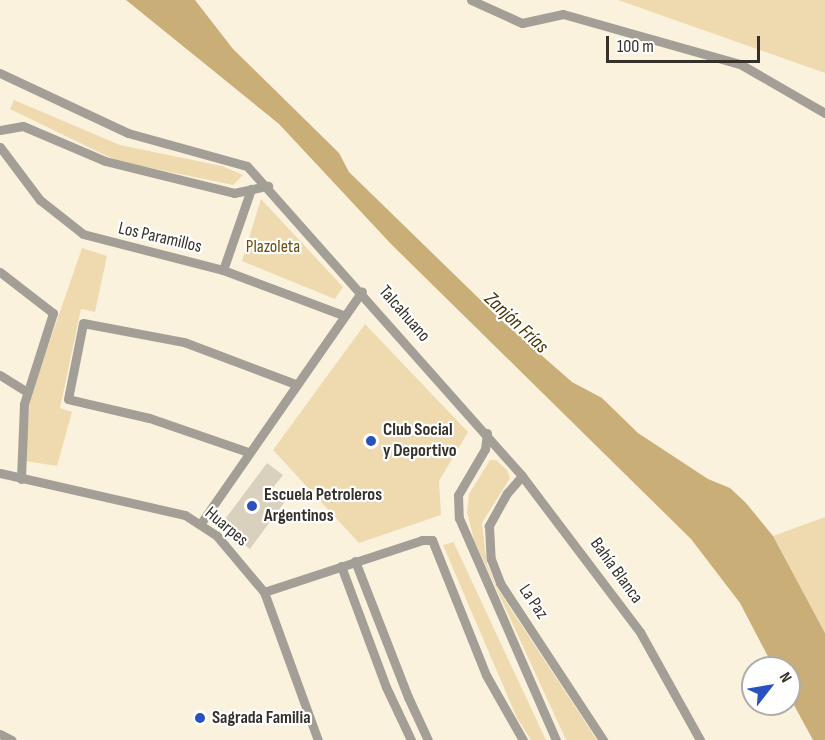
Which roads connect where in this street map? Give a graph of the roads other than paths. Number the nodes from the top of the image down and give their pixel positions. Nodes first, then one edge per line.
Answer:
1 (471, 0) edge
2 (0, 73) edge
3 (825, 113) edge
4 (0, 130) edge
5 (0, 147) edge
6 (268, 186) junction
7 (250, 189) junction
8 (224, 270) junction
9 (0, 272) edge
10 (362, 291) junction
11 (344, 315) junction
12 (0, 375) edge
13 (295, 384) junction
14 (27, 392) junction
15 (487, 433) junction
16 (248, 452) junction
17 (0, 473) edge
18 (522, 476) junction
19 (21, 479) junction
20 (201, 523) junction
21 (355, 561) junction
22 (341, 566) junction
23 (264, 592) junction
24 (0, 734) edge
25 (12, 740) edge
26 (318, 740) edge
27 (411, 740) edge
28 (429, 740) edge
29 (522, 740) edge
30 (556, 740) edge
31 (603, 740) edge
32 (700, 740) edge

1 - 3 street
2 - 6 street, Talcahuano
4 - 7 street
5 - 8 street, Los Paramillos
6 - 7 street
6 - 10 street, Talcahuano
7 - 8 street
8 - 11 street, Los Paramillos
9 - 14 street
10 - 11 street
10 - 15 street, Talcahuano
11 - 13 street
12 - 14 street
13 - 16 street
13 - 16 street
14 - 19 street
15 - 18 street, Bahía Blanca
15 - 30 street
16 - 20 street
17 - 19 street, Huarpes
18 - 31 street, La Paz
18 - 32 street, Bahía Blanca
19 - 20 street, Huarpes
20 - 23 street, Huarpes
21 - 22 street
21 - 28 street
21 - 29 street
22 - 23 street
22 - 27 street
23 - 26 street, Huarpes
24 - 25 street

